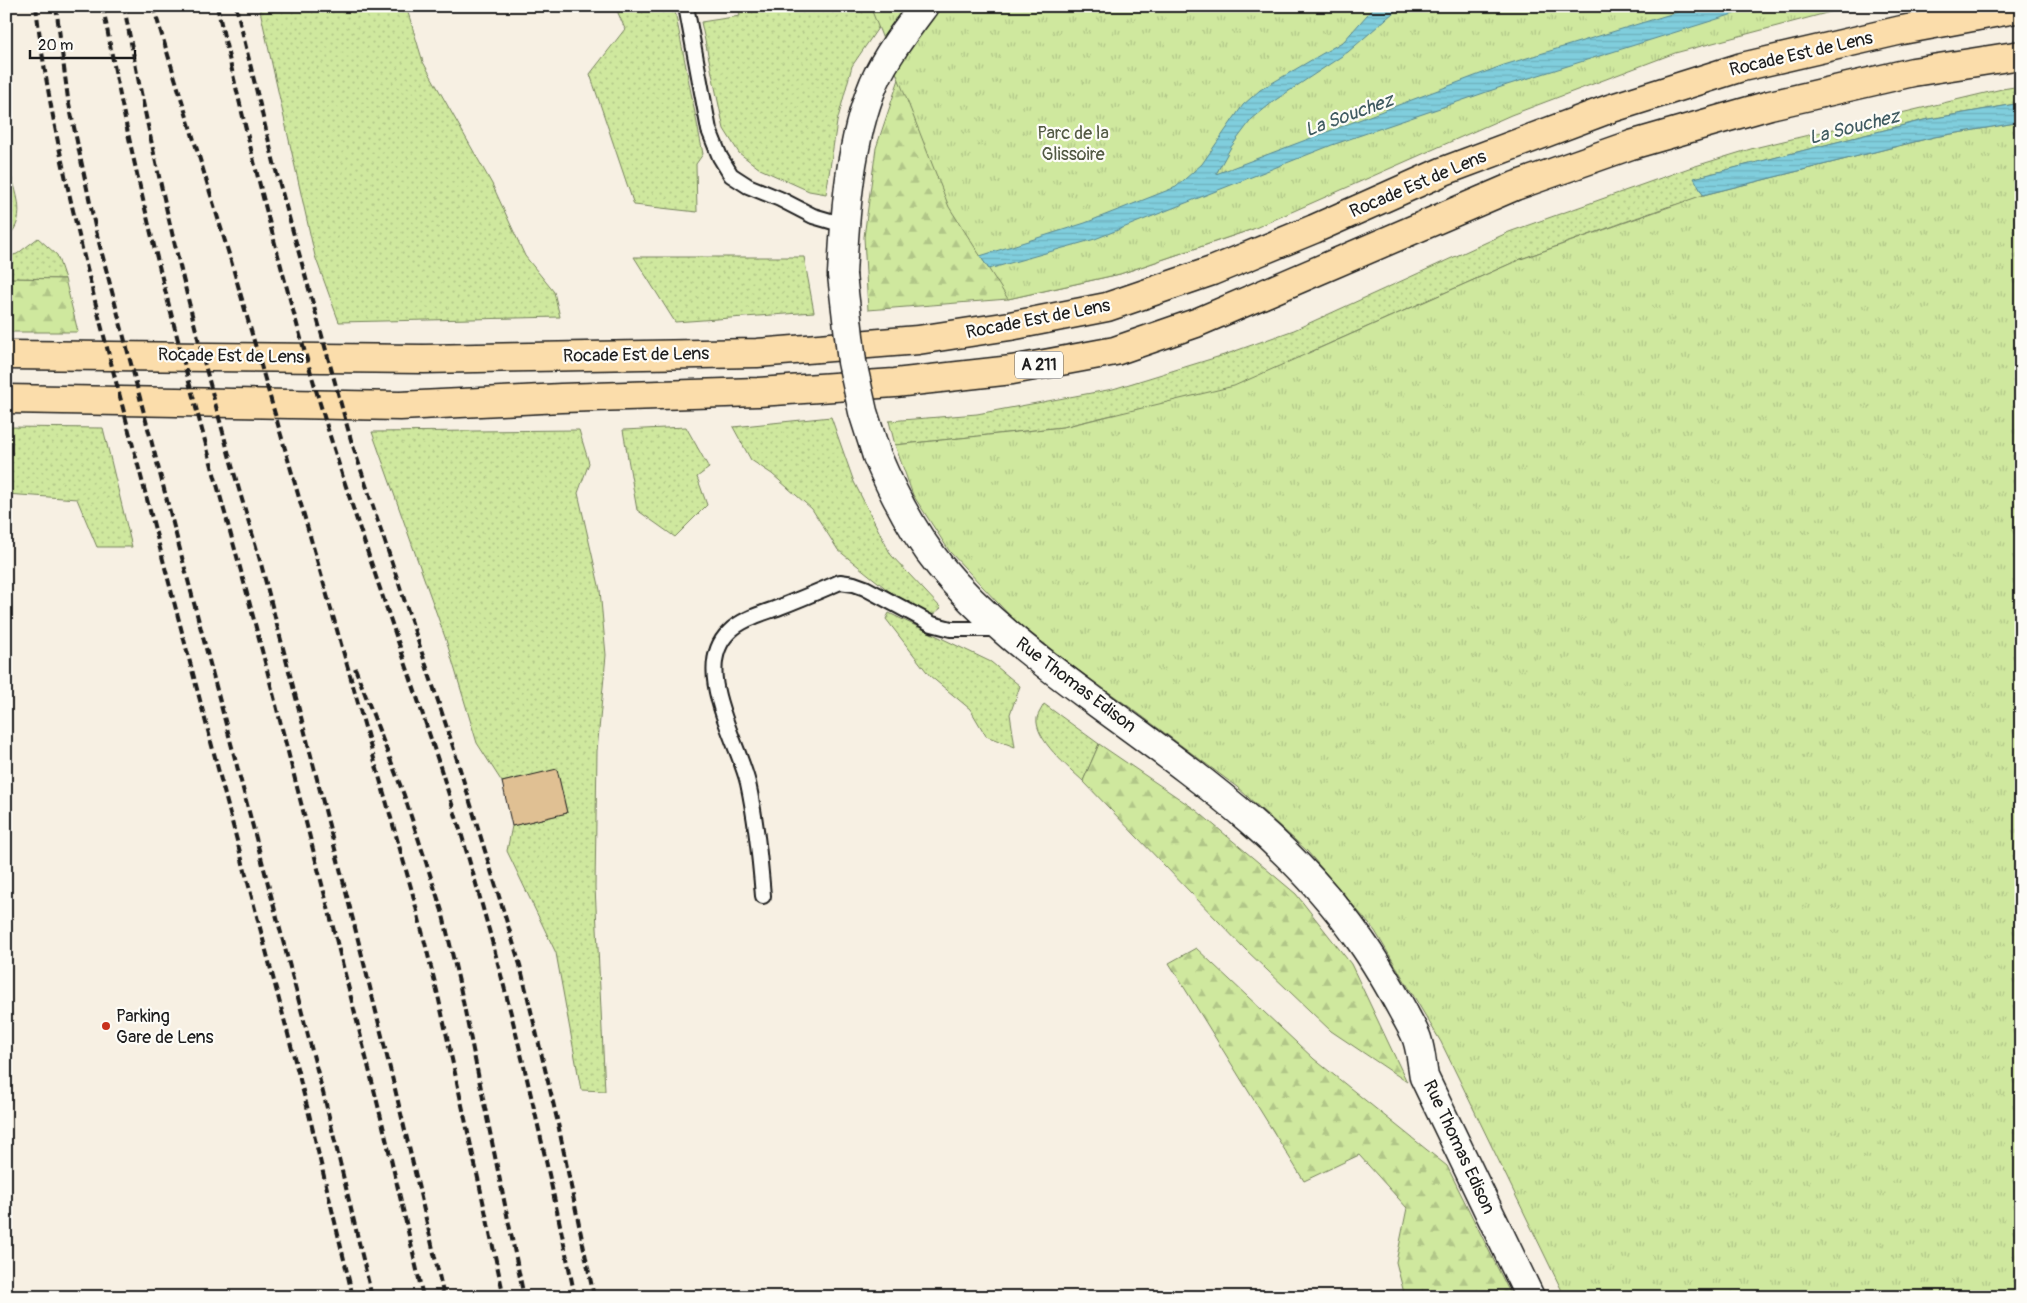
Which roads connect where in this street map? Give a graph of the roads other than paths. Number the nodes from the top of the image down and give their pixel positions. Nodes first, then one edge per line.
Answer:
1 (686, 6) edge
2 (924, 6) edge
3 (2021, 8) edge
4 (2021, 55) edge
5 (844, 225) junction
6 (6, 355) edge
7 (6, 399) edge
8 (1002, 629) junction
9 (763, 896) dead end
10 (1530, 1297) edge

1 - 5 lane
2 - 5 street, Rue Thomas Edison
3 - 6 highway, Rocade Est de Lens
4 - 7 highway, A 211
5 - 8 street, Rue Thomas Edison, bridge
8 - 9 lane
8 - 10 street, Rue Thomas Edison

